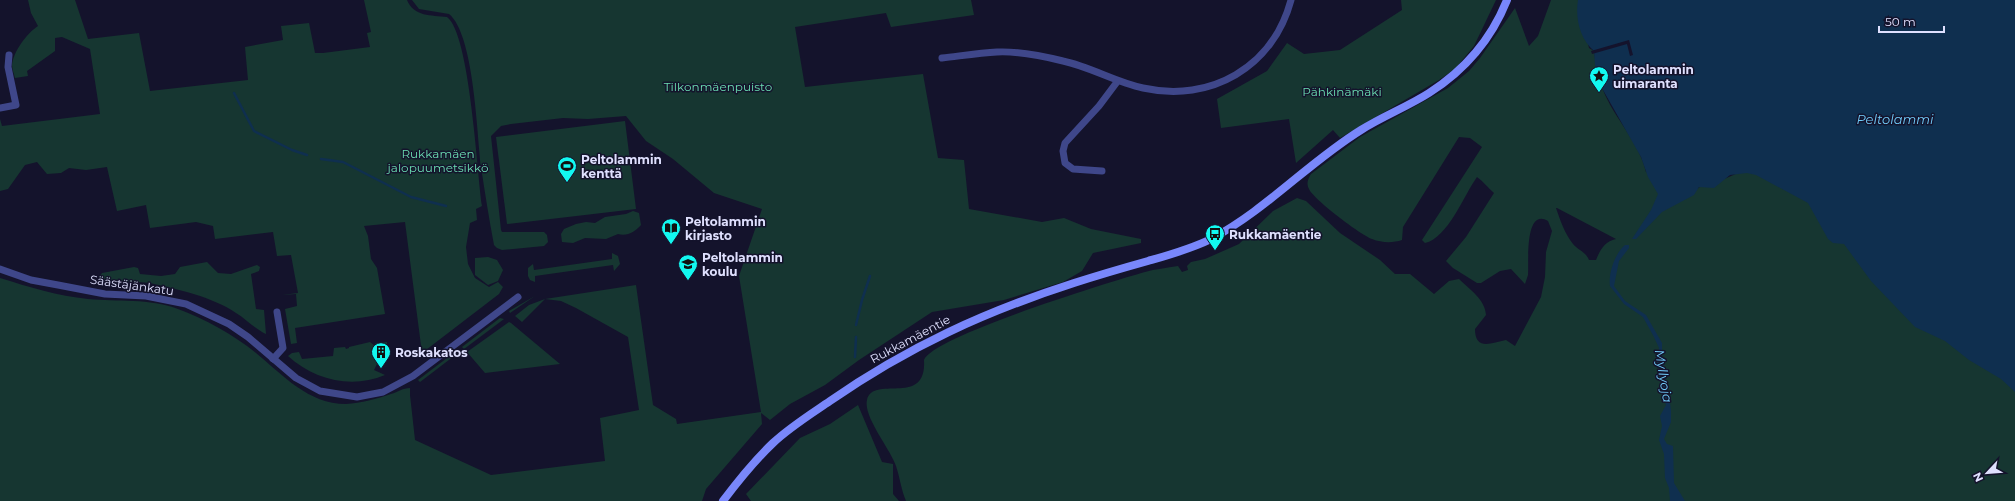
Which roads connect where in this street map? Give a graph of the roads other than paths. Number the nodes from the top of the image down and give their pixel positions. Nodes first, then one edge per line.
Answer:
1 (1291, 0) edge
2 (1507, 0) edge
3 (8, 55) dead end
4 (942, 58) dead end
5 (1117, 82) junction
6 (0, 108) edge
7 (1102, 171) dead end
8 (0, 269) edge
9 (518, 297) dead end
10 (277, 312) dead end
11 (273, 359) junction
12 (723, 501) edge

1 - 5 street
2 - 12 main road, Rukkamäentie
3 - 6 street
4 - 5 street
5 - 7 street
8 - 11 street, Säästäjänkatu
9 - 11 street, Säästäjänkatu
10 - 11 street

